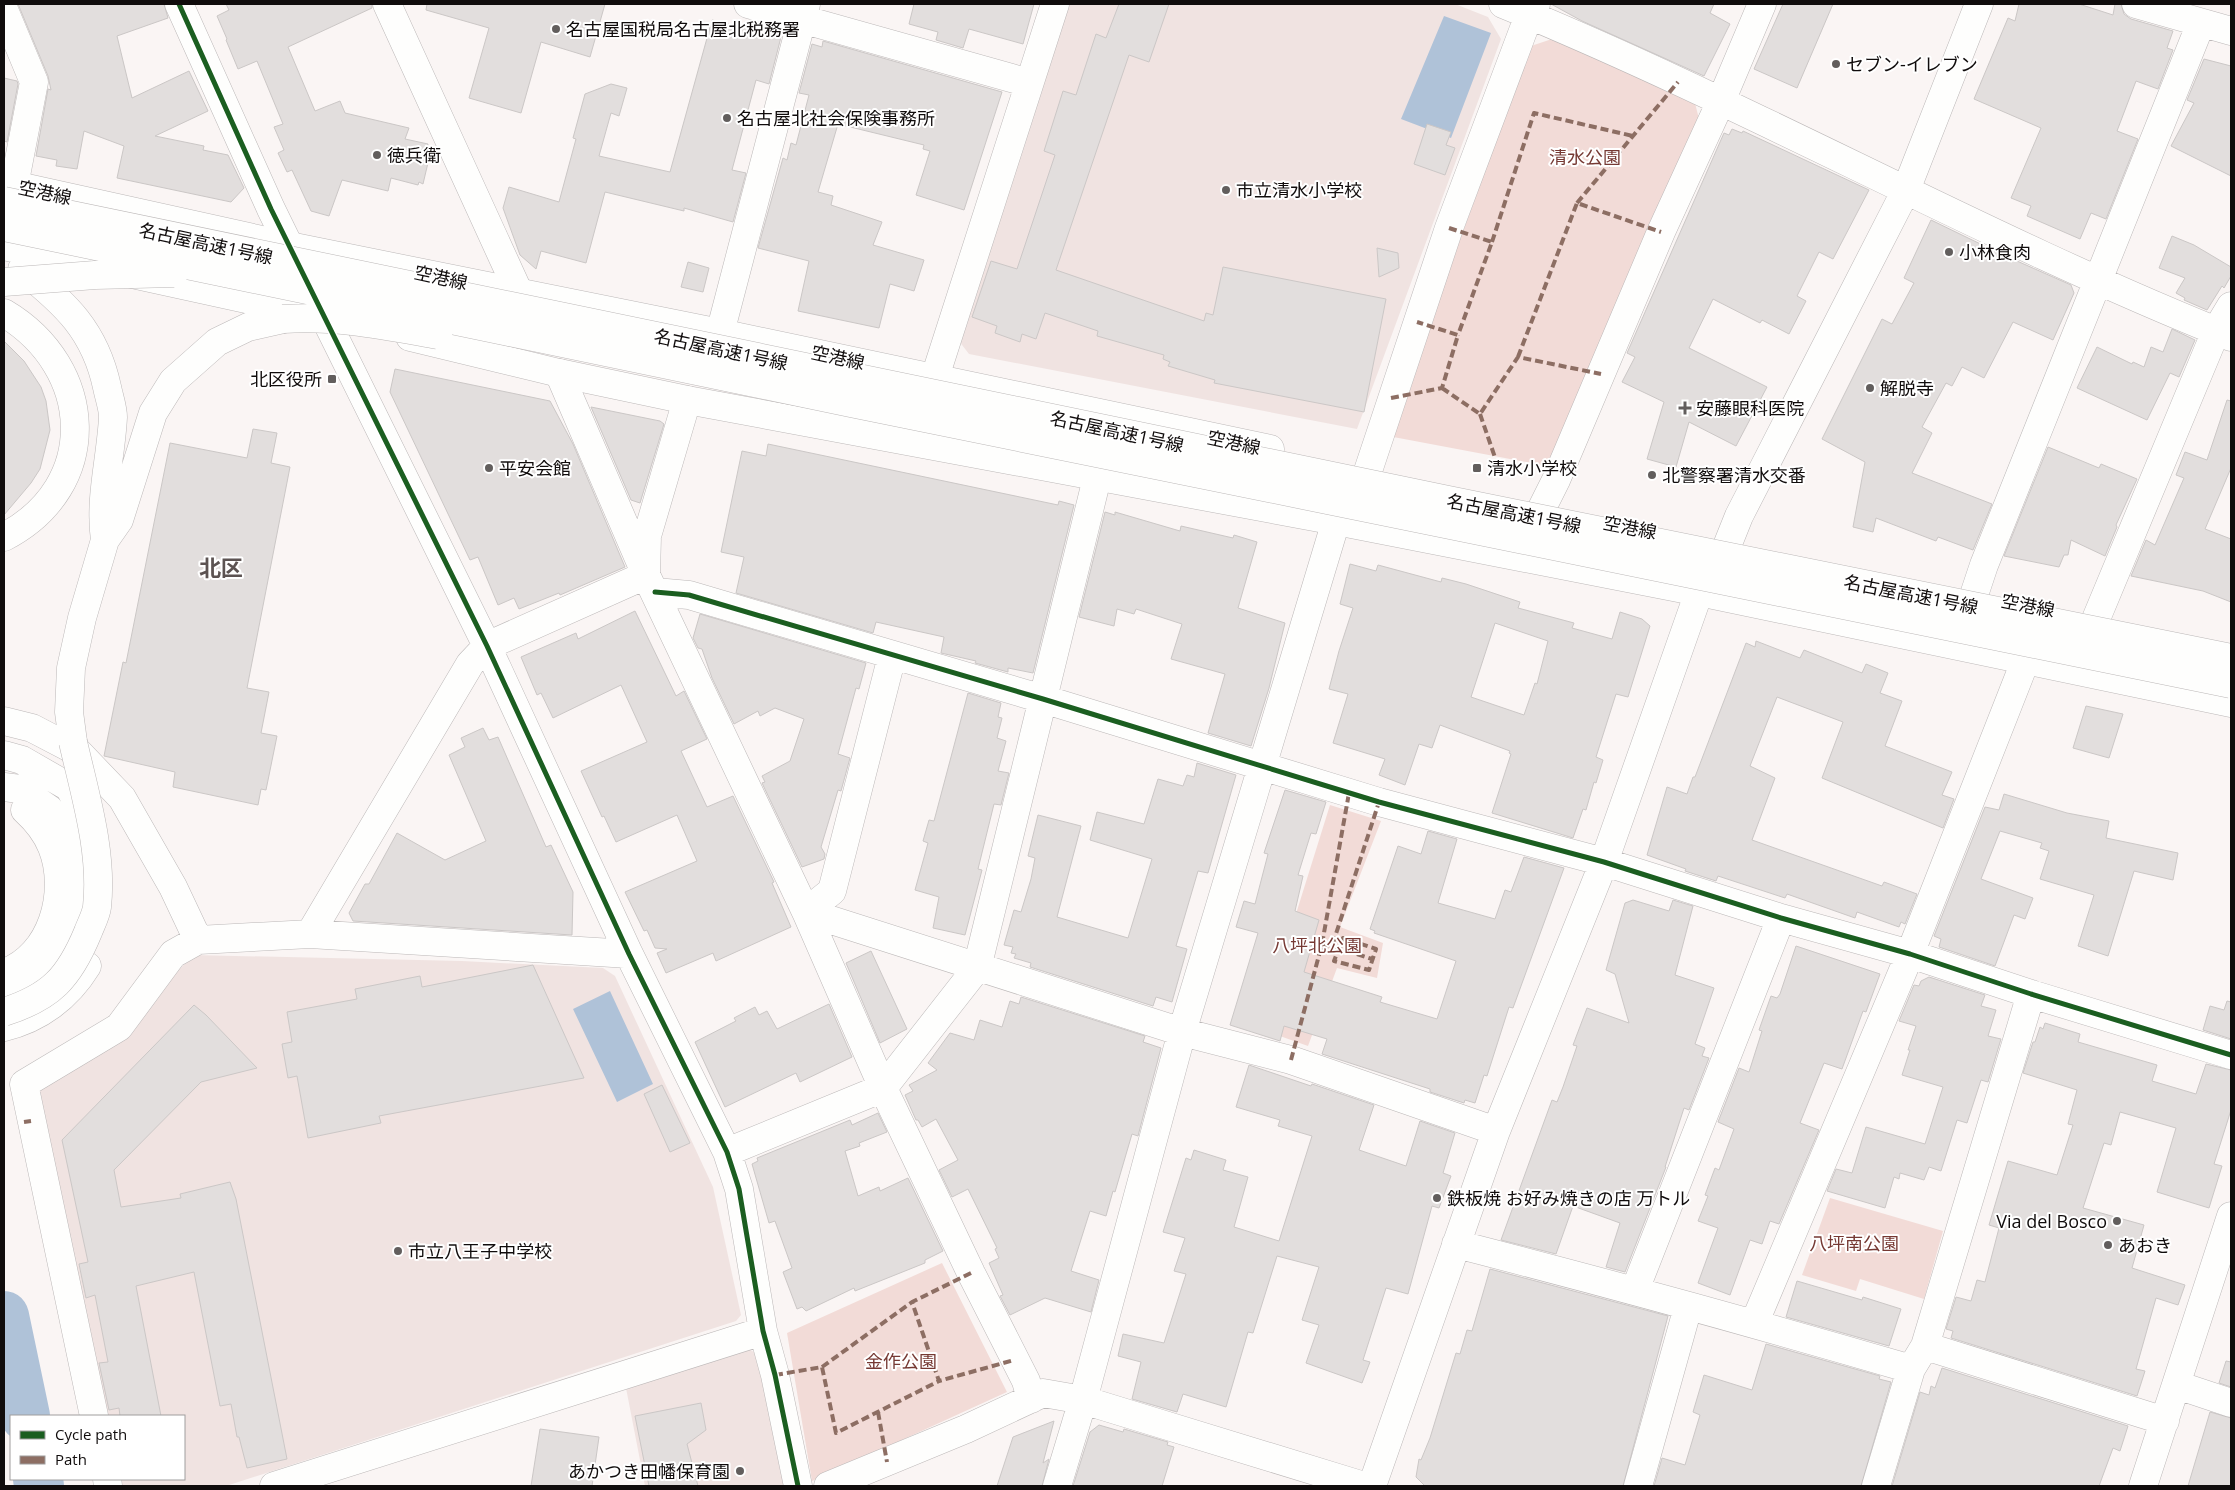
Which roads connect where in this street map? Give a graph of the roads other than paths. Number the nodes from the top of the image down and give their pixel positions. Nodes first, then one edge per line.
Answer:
1 (180, 4) edge
2 (387, 4) edge
3 (748, 4) edge
4 (1055, 4) edge
5 (1503, 4) edge
6 (1762, 4) edge
7 (1979, 4) edge
8 (2136, 4) edge
9 (1533, 9) edge
10 (4, 10) edge
11 (804, 11) edge
12 (2201, 23) junction
13 (2231, 31) edge
14 (1029, 83) junction
15 (1721, 101) junction
16 (7, 190) edge
17 (1906, 190) junction
18 (4, 227) edge
19 (4, 246) edge
20 (289, 246) junction
21 (4, 260) edge
22 (2098, 279) junction
23 (4, 282) edge
24 (519, 292) junction
25 (2231, 306) edge
26 (4, 314) edge
27 (324, 316) junction
28 (720, 332) junction
29 (2224, 334) edge
30 (559, 373) junction
31 (931, 384) junction
32 (686, 400) junction
33 (851, 403) junction
34 (1368, 470) junction
35 (1097, 478) junction
36 (1540, 510) junction
37 (1336, 522) junction
38 (4, 537) edge
39 (105, 540) junction
40 (1727, 546) junction
41 (651, 584) junction
42 (1699, 592) junction
43 (1974, 595) junction
44 (2096, 619) junction
45 (2231, 645) edge
46 (487, 646) junction
47 (892, 656) junction
48 (2231, 658) edge
49 (2026, 659) junction
50 (2231, 684) edge
51 (1043, 699) junction
52 (2231, 703) edge
53 (4, 721) edge
54 (4, 755) edge
55 (1263, 765) junction
56 (4, 787) edge
57 (4, 794) edge
58 (1604, 862) junction
59 (806, 912) junction
60 (1781, 918) junction
61 (310, 934) junction
62 (198, 940) junction
63 (629, 954) junction
64 (1910, 954) junction
65 (976, 968) junction
66 (4, 974) edge
67 (2031, 994) junction
68 (4, 996) edge
69 (4, 1012) edge
70 (4, 1027) edge
71 (1182, 1032) junction
72 (2231, 1056) edge
73 (883, 1088) junction
74 (1496, 1131) junction
75 (727, 1152) junction
76 (2231, 1216) edge
77 (1456, 1244) junction
78 (1635, 1290) junction
79 (1688, 1307) junction
80 (1754, 1324) junction
81 (762, 1331) junction
82 (1925, 1346) junction
83 (1911, 1369) junction
84 (2177, 1385) junction
85 (1031, 1399) junction
86 (1082, 1400) junction
87 (2231, 1403) edge
88 (94, 1415) edge
89 (2165, 1421) junction
90 (274, 1486) edge
91 (798, 1486) edge
92 (828, 1486) edge
93 (1057, 1486) edge
94 (1364, 1486) edge
95 (1372, 1486) edge
96 (1638, 1486) edge
97 (1876, 1486) edge
98 (2143, 1486) edge

1 - 20 main road
2 - 24 main road
3 - 11 main road
4 - 14 main road
5 - 9 main road
6 - 15 main road
7 - 17 main road
8 - 12 main road
9 - 15 main road
9 - 34 main road
10 - 16 main road
11 - 14 main road
11 - 28 main road
12 - 13 main road
12 - 22 main road
14 - 31 main road
15 - 17 main road
15 - 36 main road
16 - 20 main road, 空港線
16 - 31 main road, 名古屋高速1号線, bridge
17 - 22 main road
17 - 40 main road
18 - 33 main road, 名古屋高速1号線, bridge
19 - 27 main road
20 - 24 main road, 空港線
20 - 27 main road
21 - 39 main road
22 - 29 main road
22 - 43 main road
23 - 31 main road, bridge
24 - 28 main road, 空港線
25 - 29 main road
26 - 38 main road
27 - 30 main road
27 - 46 main road
28 - 31 main road, 空港線
29 - 44 main road
30 - 32 main road
30 - 41 main road
31 - 34 main road, 空港線
31 - 48 main road, 名古屋高速1号線, bridge
32 - 35 main road
32 - 41 main road
33 - 39 main road, bridge
33 - 50 main road, 名古屋高速1号線, bridge
34 - 36 main road, 空港線
35 - 37 main road
35 - 51 main road
36 - 40 main road, 空港線
37 - 42 main road
37 - 55 main road
39 - 69 main road, bridge
40 - 42 main road
40 - 43 main road, 空港線
41 - 46 main road
41 - 47 main road
41 - 59 main road
42 - 49 main road
42 - 58 main road
43 - 44 main road, 空港線
44 - 45 main road, 空港線
46 - 61 main road
46 - 63 main road
47 - 51 main road
47 - 59 main road
49 - 52 main road
49 - 64 main road
51 - 55 main road
51 - 65 main road
53 - 62 main road
54 - 70 main road, bridge
55 - 58 main road
55 - 71 main road
56 - 68 main road
57 - 66 main road
58 - 60 main road
58 - 74 main road
59 - 65 main road
59 - 73 main road
60 - 64 main road
60 - 78 main road
61 - 62 main road
61 - 63 main road
62 - 88 main road
63 - 75 main road
64 - 67 main road
64 - 80 main road
65 - 71 main road
65 - 73 main road
67 - 72 main road
67 - 82 main road
71 - 74 main road
71 - 86 main road
73 - 75 main road
73 - 85 main road
74 - 77 main road
75 - 81 main road
76 - 84 main road
77 - 78 main road
77 - 95 main road
78 - 79 main road
79 - 80 main road
79 - 96 main road
80 - 83 main road
81 - 90 main road
81 - 91 main road
82 - 83 main road
82 - 89 main road
83 - 97 main road
84 - 87 main road
84 - 89 main road
85 - 86 main road
85 - 92 main road
86 - 93 main road
86 - 94 main road
89 - 98 main road

